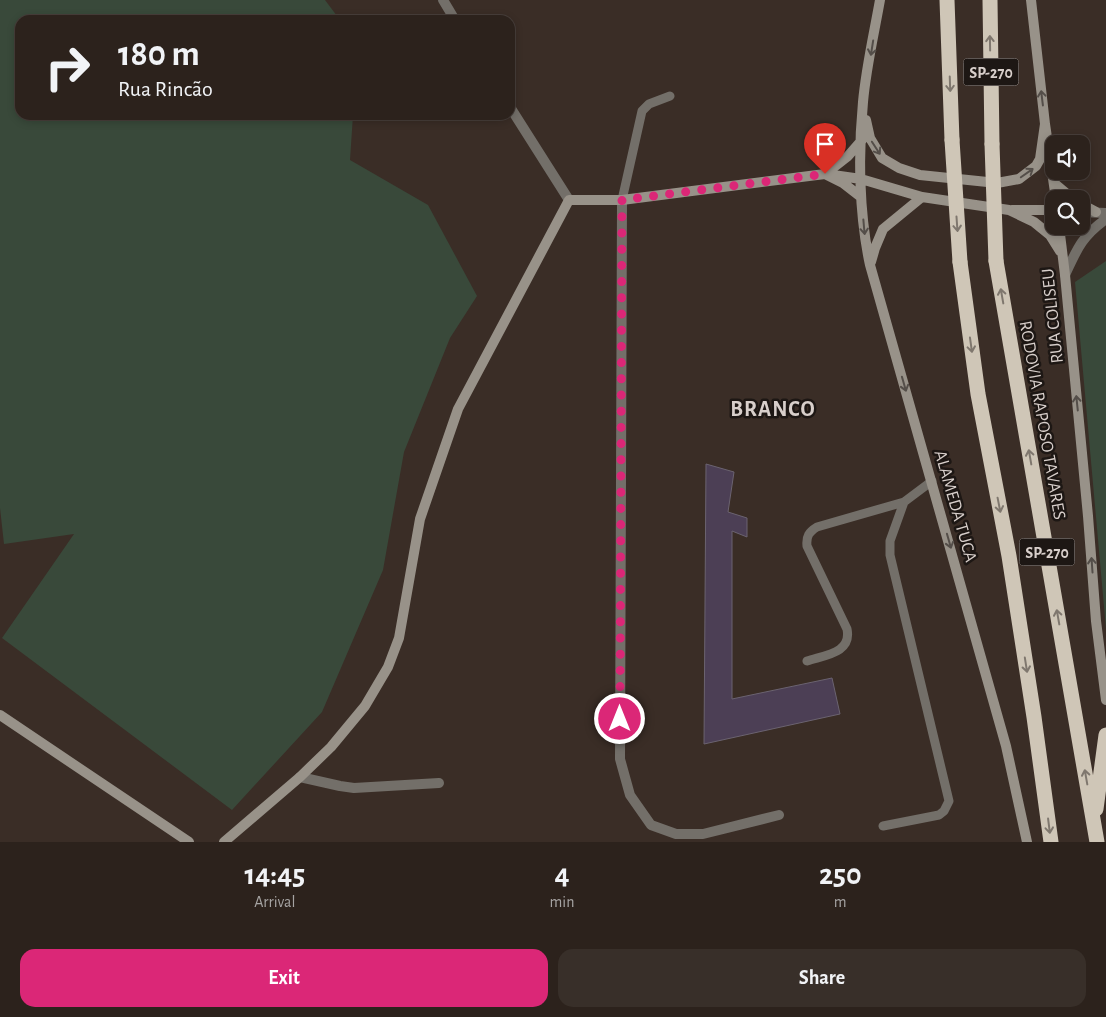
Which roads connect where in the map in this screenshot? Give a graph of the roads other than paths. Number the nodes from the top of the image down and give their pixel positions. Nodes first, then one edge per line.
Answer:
1 (443, 0) edge
2 (880, 0) edge
3 (947, 0) edge
4 (990, 0) edge
5 (1031, 0) edge
6 (452, 15) edge
7 (670, 96) dead end
8 (863, 102) junction
9 (515, 115) edge
10 (1045, 124) junction
11 (862, 140) junction
12 (825, 174) junction
13 (861, 179) junction
14 (1054, 183) junction
15 (1055, 190) edge
16 (1062, 190) edge
17 (861, 196) junction
18 (922, 197) junction
19 (569, 200) junction
20 (622, 200) junction
21 (1009, 210) junction
22 (1045, 210) edge
23 (1106, 219) edge
24 (1060, 235) edge
25 (1062, 254) junction
26 (870, 265) junction
27 (1065, 275) junction
28 (932, 481) junction
29 (904, 502) junction
30 (807, 661) dead end
31 (1106, 700) edge
32 (0, 715) edge
33 (1106, 735) edge
34 (300, 777) junction
35 (439, 784) dead end
36 (779, 815) dead end
37 (1094, 823) junction
38 (883, 826) dead end
39 (189, 842) edge
40 (224, 842) edge
41 (1027, 842) edge
42 (1051, 842) edge
43 (1097, 842) edge

1 - 6 street
2 -> 8 street, ALAMEDA TUCA
3 -> 42 highway, SP-270, bridge
37 -> 4 highway, RODOVIA RAPOSO TAVARES / SP-270, bridge
10 -> 5 street
7 - 20 lane
8 -> 10 street
8 - 11 street, ALAMEDA TUCA
9 - 19 street
10 - 14 street
11 - 12 street
11 - 13 street, ALAMEDA TUCA
12 - 13 street
12 - 17 street
12 - 20 street
13 - 17 street, ALAMEDA TUCA
13 - 18 street
14 - 15 street
14 - 16 street
17 -> 26 street, ALAMEDA TUCA
18 - 21 street
18 - 26 street
19 - 20 street
19 - 34 street
20 - 36 street
21 - 22 street
21 - 25 street
23 - 27 street
24 - 25 street, RUA COLISEU
25 - 27 street, RUA COLISEU
26 -> 28 street, ALAMEDA TUCA
31 -> 27 street, RUA COLISEU
28 - 29 lane
28 -> 41 street, ALAMEDA TUCA
29 - 30 lane
29 - 38 lane
32 - 39 street
33 - 37 highway
34 - 35 street
34 - 40 street
37 - 43 highway, RODOVIA RAPOSO TAVARES / SP-270

